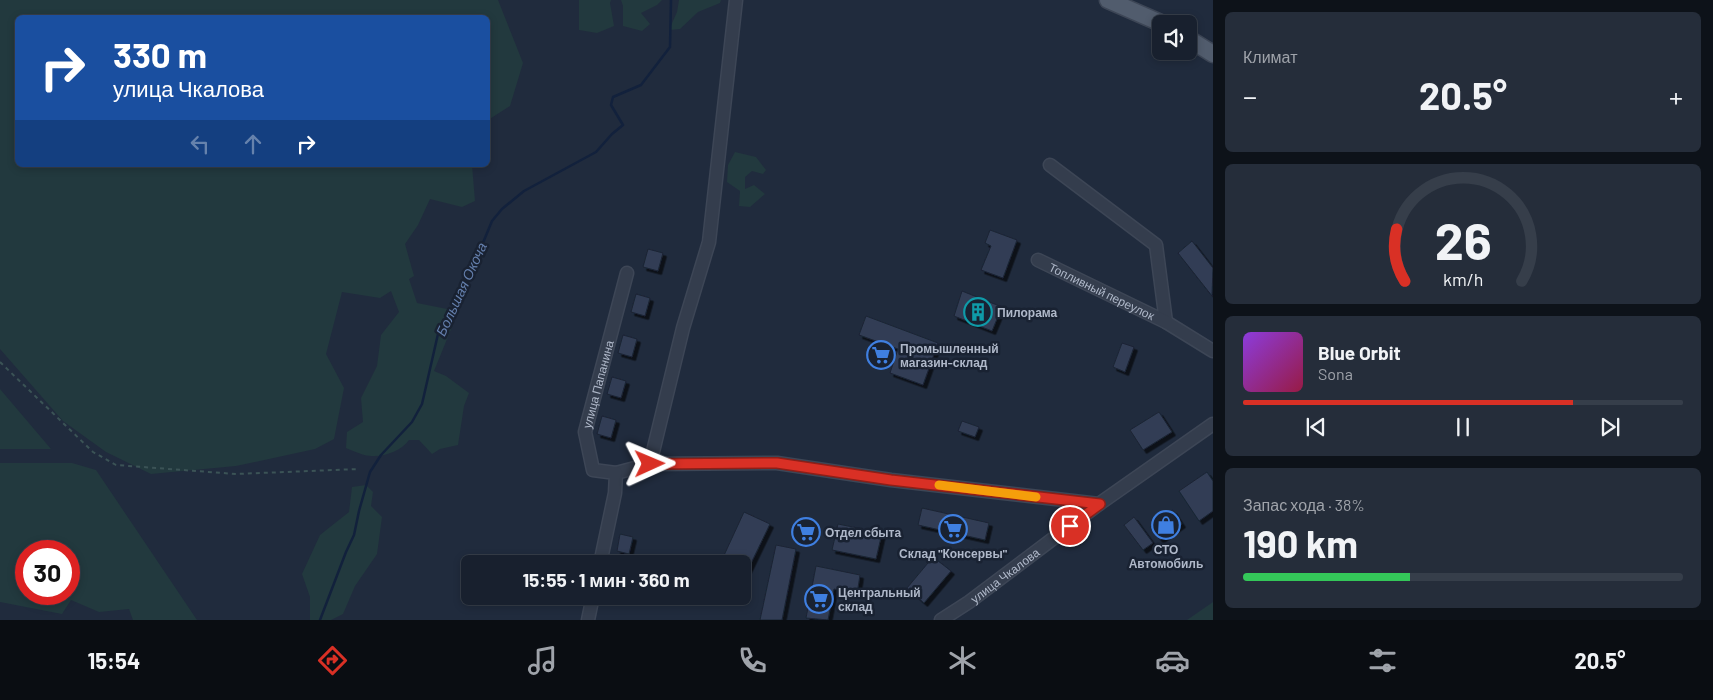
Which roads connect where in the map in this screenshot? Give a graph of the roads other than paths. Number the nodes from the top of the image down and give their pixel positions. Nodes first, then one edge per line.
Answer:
1 (736, 0) edge
2 (1108, 0) edge
3 (1152, 19) edge
4 (1197, 44) edge
5 (1213, 54) edge
6 (1050, 165) dead end
7 (1038, 260) dead end
8 (627, 274) dead end
9 (1166, 322) junction
10 (1213, 351) edge
11 (1213, 424) edge
12 (650, 464) junction
13 (616, 473) junction
14 (1100, 504) junction
15 (602, 555) edge
16 (591, 605) edge
17 (588, 620) edge
18 (941, 620) edge

1 - 12 street
2 - 3 main road
4 - 5 main road
6 - 9 street, Топливный переулок
7 - 9 street, Топливный переулок
8 - 13 street, улица Папанина
9 - 10 street, Топливный переулок
11 - 14 street, улица Чкалова
12 - 13 street
12 - 14 street
13 - 15 street
14 - 18 street, улица Чкалова
16 - 17 street

